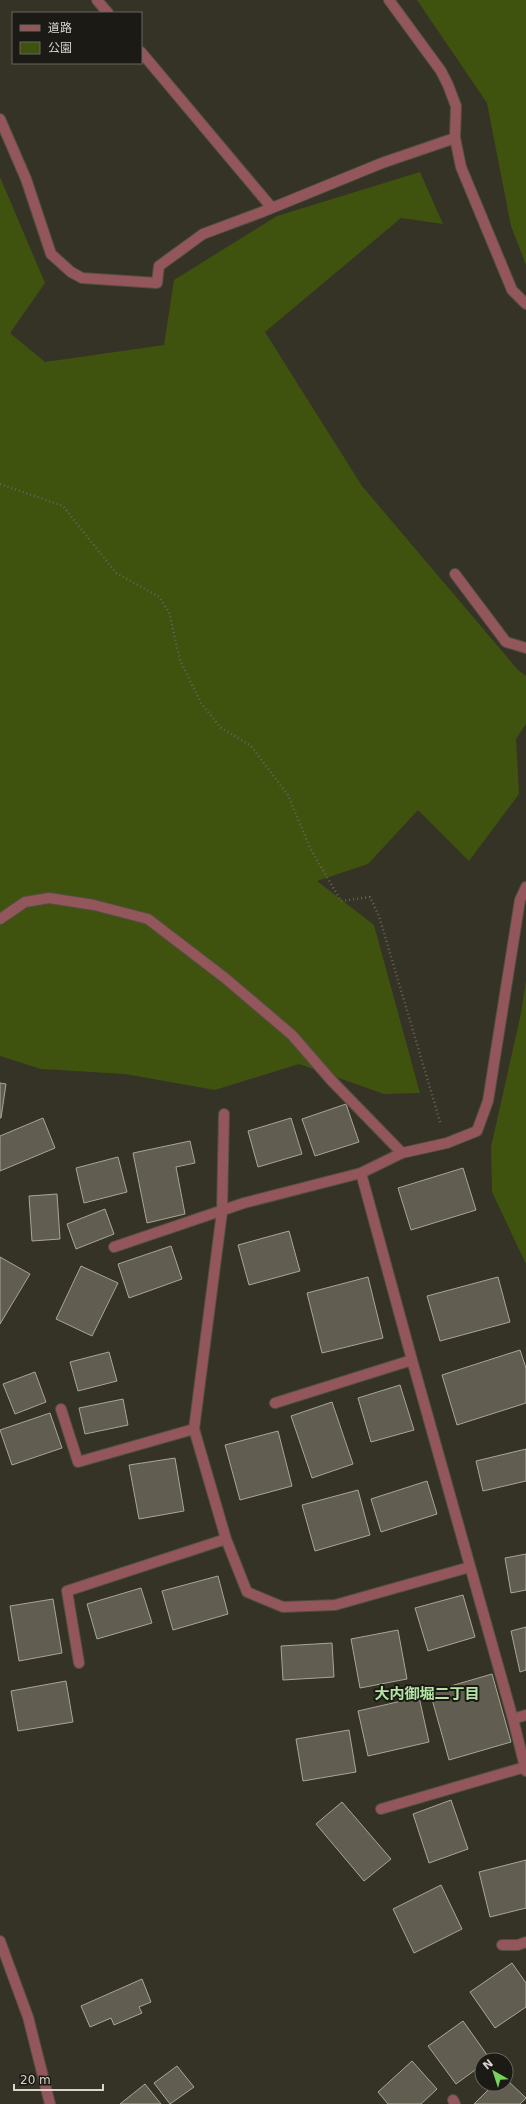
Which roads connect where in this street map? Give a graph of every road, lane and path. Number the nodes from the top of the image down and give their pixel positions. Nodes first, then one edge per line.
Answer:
1 (97, 0) edge
2 (389, 0) edge
3 (107, 12) edge
4 (142, 53) edge
5 (0, 119) edge
6 (455, 138) junction
7 (272, 208) junction
8 (526, 304) edge
9 (0, 484) edge
10 (455, 574) dead end
11 (526, 648) edge
12 (526, 887) edge
13 (0, 918) edge
14 (224, 1114) dead end
15 (447, 1143) junction
16 (402, 1153) junction
17 (361, 1173) junction
18 (222, 1212) junction
19 (114, 1247) dead end
20 (412, 1360) junction
21 (275, 1404) dead end
22 (61, 1409) dead end
23 (194, 1429) junction
24 (226, 1539) junction
25 (470, 1567) junction
26 (79, 1663) dead end
27 (526, 1715) edge
28 (513, 1719) junction
29 (525, 1769) edge
30 (381, 1809) dead end
31 (0, 1941) edge
32 (526, 1942) edge
33 (502, 1945) dead end
34 (50, 2104) edge

1 - 3 street
2 - 6 street
4 - 7 street
5 - 7 street
6 - 7 street
6 - 8 street
9 - 15 path
10 - 11 street
12 - 15 street
13 - 16 street
14 - 18 street
15 - 16 street
16 - 17 street
17 - 18 street
17 - 20 street
18 - 19 street
18 - 23 street
20 - 21 street
20 - 25 street
22 - 23 street
23 - 24 street
24 - 25 street
24 - 26 street
25 - 28 street
27 - 28 street
28 - 29 street
29 - 30 street
31 - 34 street
32 - 33 street

